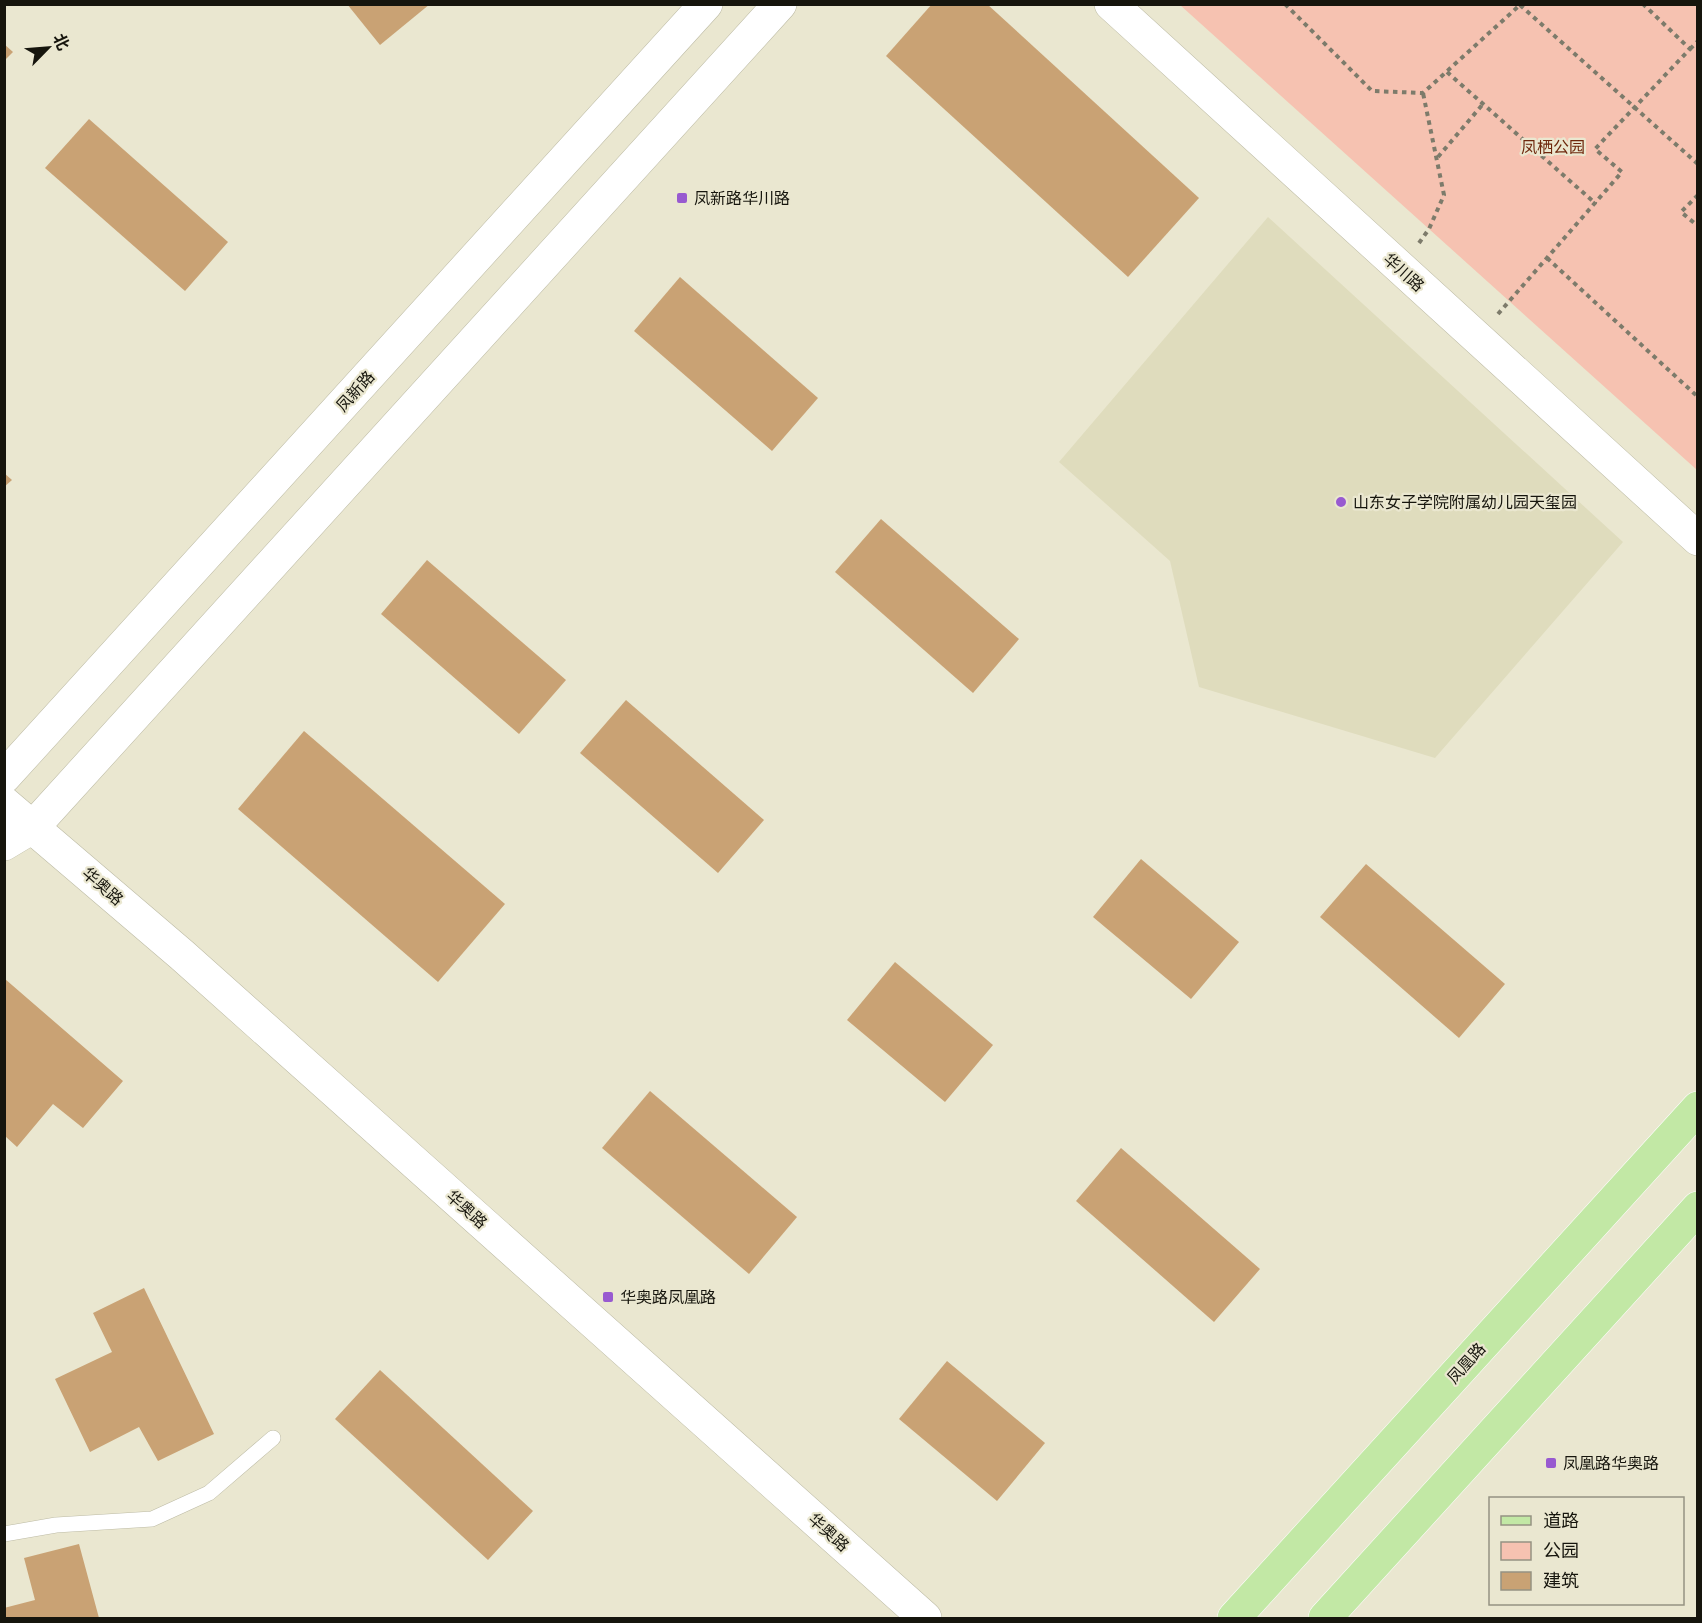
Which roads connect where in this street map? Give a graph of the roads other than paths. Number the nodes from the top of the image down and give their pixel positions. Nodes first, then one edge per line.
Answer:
1 (706, 4) edge
2 (780, 4) edge
3 (1111, 4) edge
4 (1698, 539) edge
5 (4, 777) edge
6 (4, 803) edge
7 (34, 826) junction
8 (4, 844) edge
9 (1698, 1108) edge
10 (1698, 1208) edge
11 (273, 1438) dead end
12 (4, 1534) edge
13 (925, 1618) edge
14 (1234, 1618) edge
15 (1325, 1618) edge

1 - 5 main road, 凤新路
2 - 7 main road
3 - 4 main road, 华川路
6 - 7 main road, 华奥路
7 - 8 main road
7 - 13 main road, 华奥路
9 - 14 main road, 凤凰路
10 - 15 main road
11 - 12 lane

